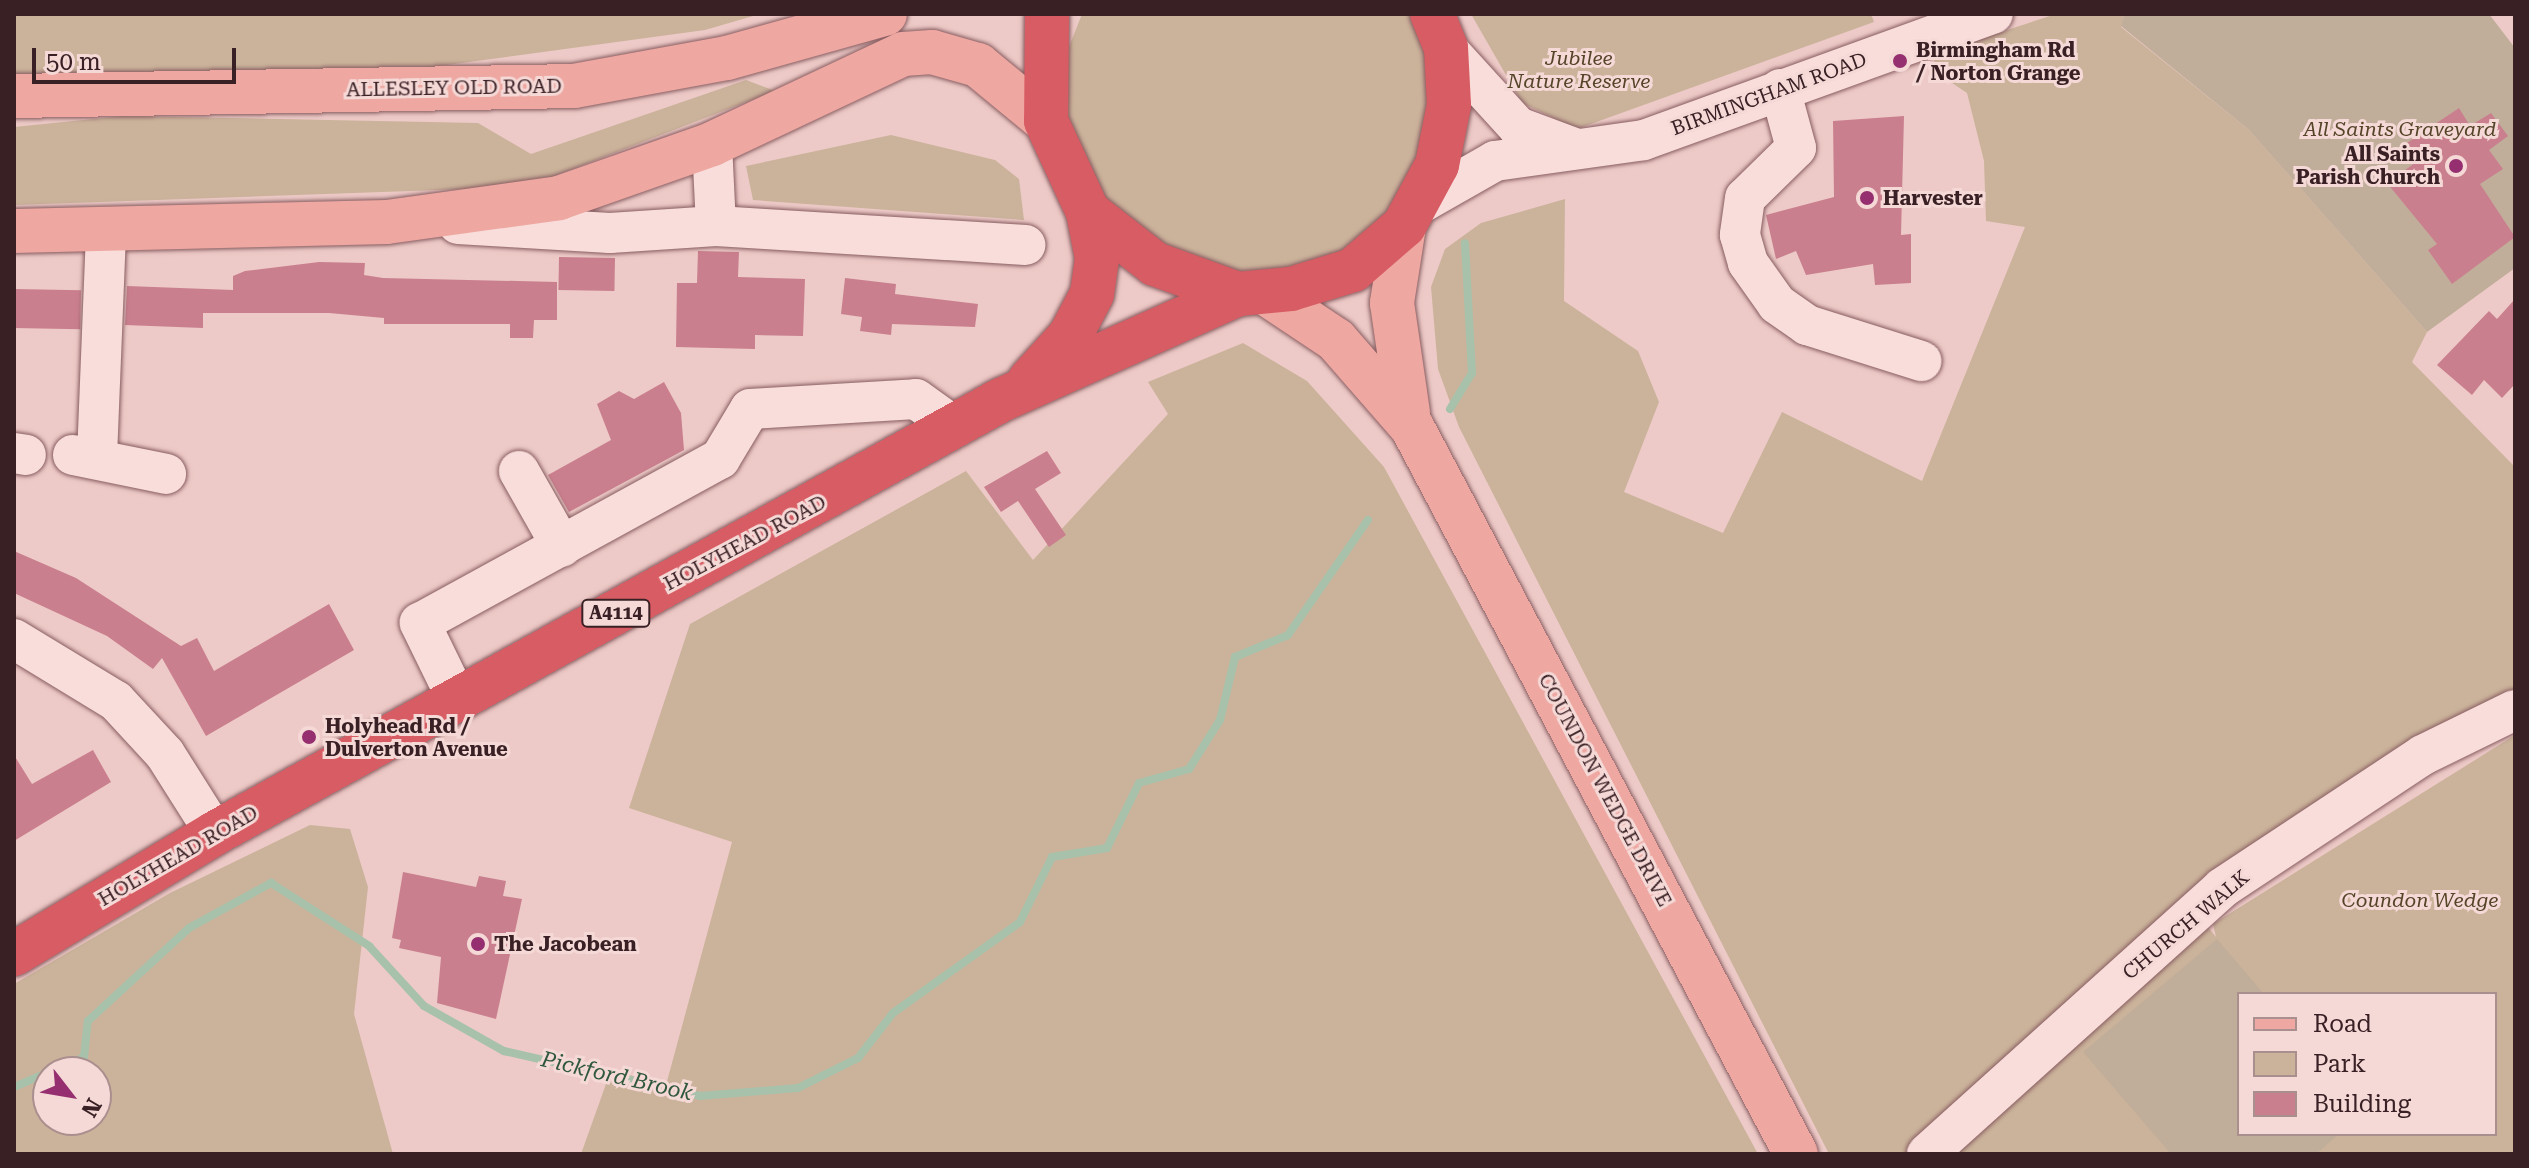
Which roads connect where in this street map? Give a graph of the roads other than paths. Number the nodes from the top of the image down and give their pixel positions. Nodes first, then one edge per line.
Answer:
1 (885, 14) edge
2 (1047, 14) edge
3 (1993, 14) edge
4 (1439, 31) edge
5 (1780, 89) junction
6 (14, 96) edge
7 (1046, 121) junction
8 (712, 144) junction
9 (1588, 152) junction
10 (1088, 212) junction
11 (1411, 216) junction
12 (403, 221) junction
13 (716, 226) junction
14 (106, 229) junction
15 (14, 231) edge
16 (1025, 245) dead end
17 (1252, 294) junction
18 (1921, 361) dead end
19 (1016, 393) junction
20 (955, 427) junction
21 (1412, 427) junction
22 (519, 471) dead end
23 (166, 474) dead end
24 (562, 547) junction
25 (14, 639) edge
26 (457, 699) junction
27 (2515, 710) edge
28 (215, 833) junction
29 (14, 954) edge
30 (1796, 1154) edge
31 (1927, 1154) edge

1 - 6 main road, ALLESLEY OLD ROAD
2 - 7 highway
3 - 5 street, BIRMINGHAM ROAD
4 - 9 street
4 - 11 highway
5 - 9 street, BIRMINGHAM ROAD
5 - 18 street
7 - 8 main road
7 - 10 highway
8 - 12 main road
8 - 13 street
9 - 11 street, BIRMINGHAM ROAD
10 - 17 highway
10 - 19 highway, HOLYHEAD ROAD
11 - 17 highway, HOLYHEAD ROAD
11 - 21 main road, COUNDON WEDGE DRIVE
12 - 13 street
12 - 14 main road
13 - 16 street
14 - 15 main road
14 - 23 street
17 - 19 highway, HOLYHEAD ROAD / A4114
17 - 21 main road, COUNDON WEDGE DRIVE
19 - 20 highway, HOLYHEAD ROAD / A4114
20 - 24 street
20 - 26 highway, HOLYHEAD ROAD / A4114
21 - 30 main road, COUNDON WEDGE DRIVE
22 - 24 street
24 - 26 street
25 - 28 street
26 - 28 highway, HOLYHEAD ROAD / A4114
27 - 31 street, CHURCH WALK
28 - 29 highway, HOLYHEAD ROAD / A4114

